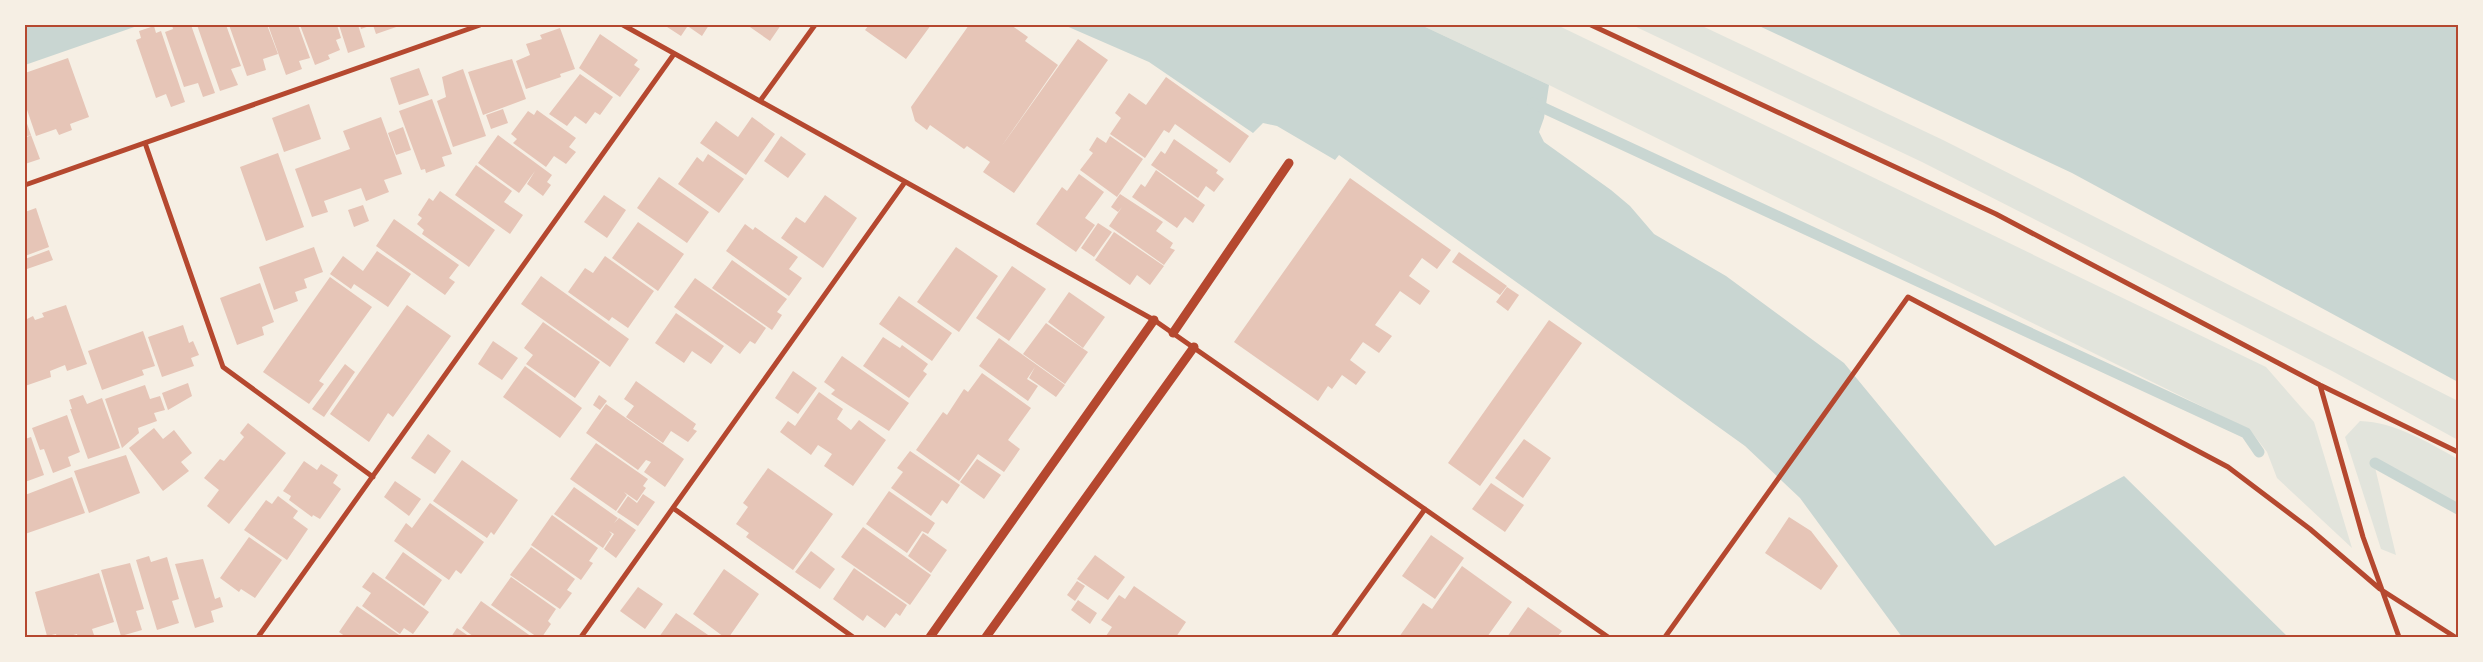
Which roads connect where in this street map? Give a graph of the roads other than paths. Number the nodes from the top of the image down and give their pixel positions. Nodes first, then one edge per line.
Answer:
1 (480, 25) edge
2 (622, 25) edge
3 (815, 25) edge
4 (1591, 25) edge
5 (674, 54) junction
6 (760, 101) junction
7 (145, 143) junction
8 (1289, 163) dead end
9 (905, 182) junction
10 (25, 184) edge
11 (1154, 320) junction
12 (1173, 333) junction
13 (1194, 347) junction
14 (2320, 385) junction
15 (2458, 452) edge
16 (373, 477) junction
17 (673, 508) junction
18 (1425, 509) junction
19 (2380, 589) junction
20 (258, 637) edge
21 (581, 637) edge
22 (853, 637) edge
23 (930, 637) edge
24 (986, 637) edge
25 (1333, 637) edge
26 (1608, 637) edge
27 (1665, 637) edge
28 (2399, 637) edge
29 (2455, 637) edge

1 - 7 street
2 - 5 street
3 - 6 street
4 - 14 street
5 - 6 street
5 - 16 street
6 - 9 street
7 - 10 street
7 - 16 street
8 - 12 street
9 - 11 street
9 - 17 street
11 - 12 street
11 - 23 street
12 - 13 street
13 - 18 street
13 - 24 street
14 - 15 street
14 - 19 street
16 - 20 street
17 - 21 street
17 - 22 street
18 - 25 street
18 - 26 street
19 - 27 street
19 - 28 street
19 - 29 street

